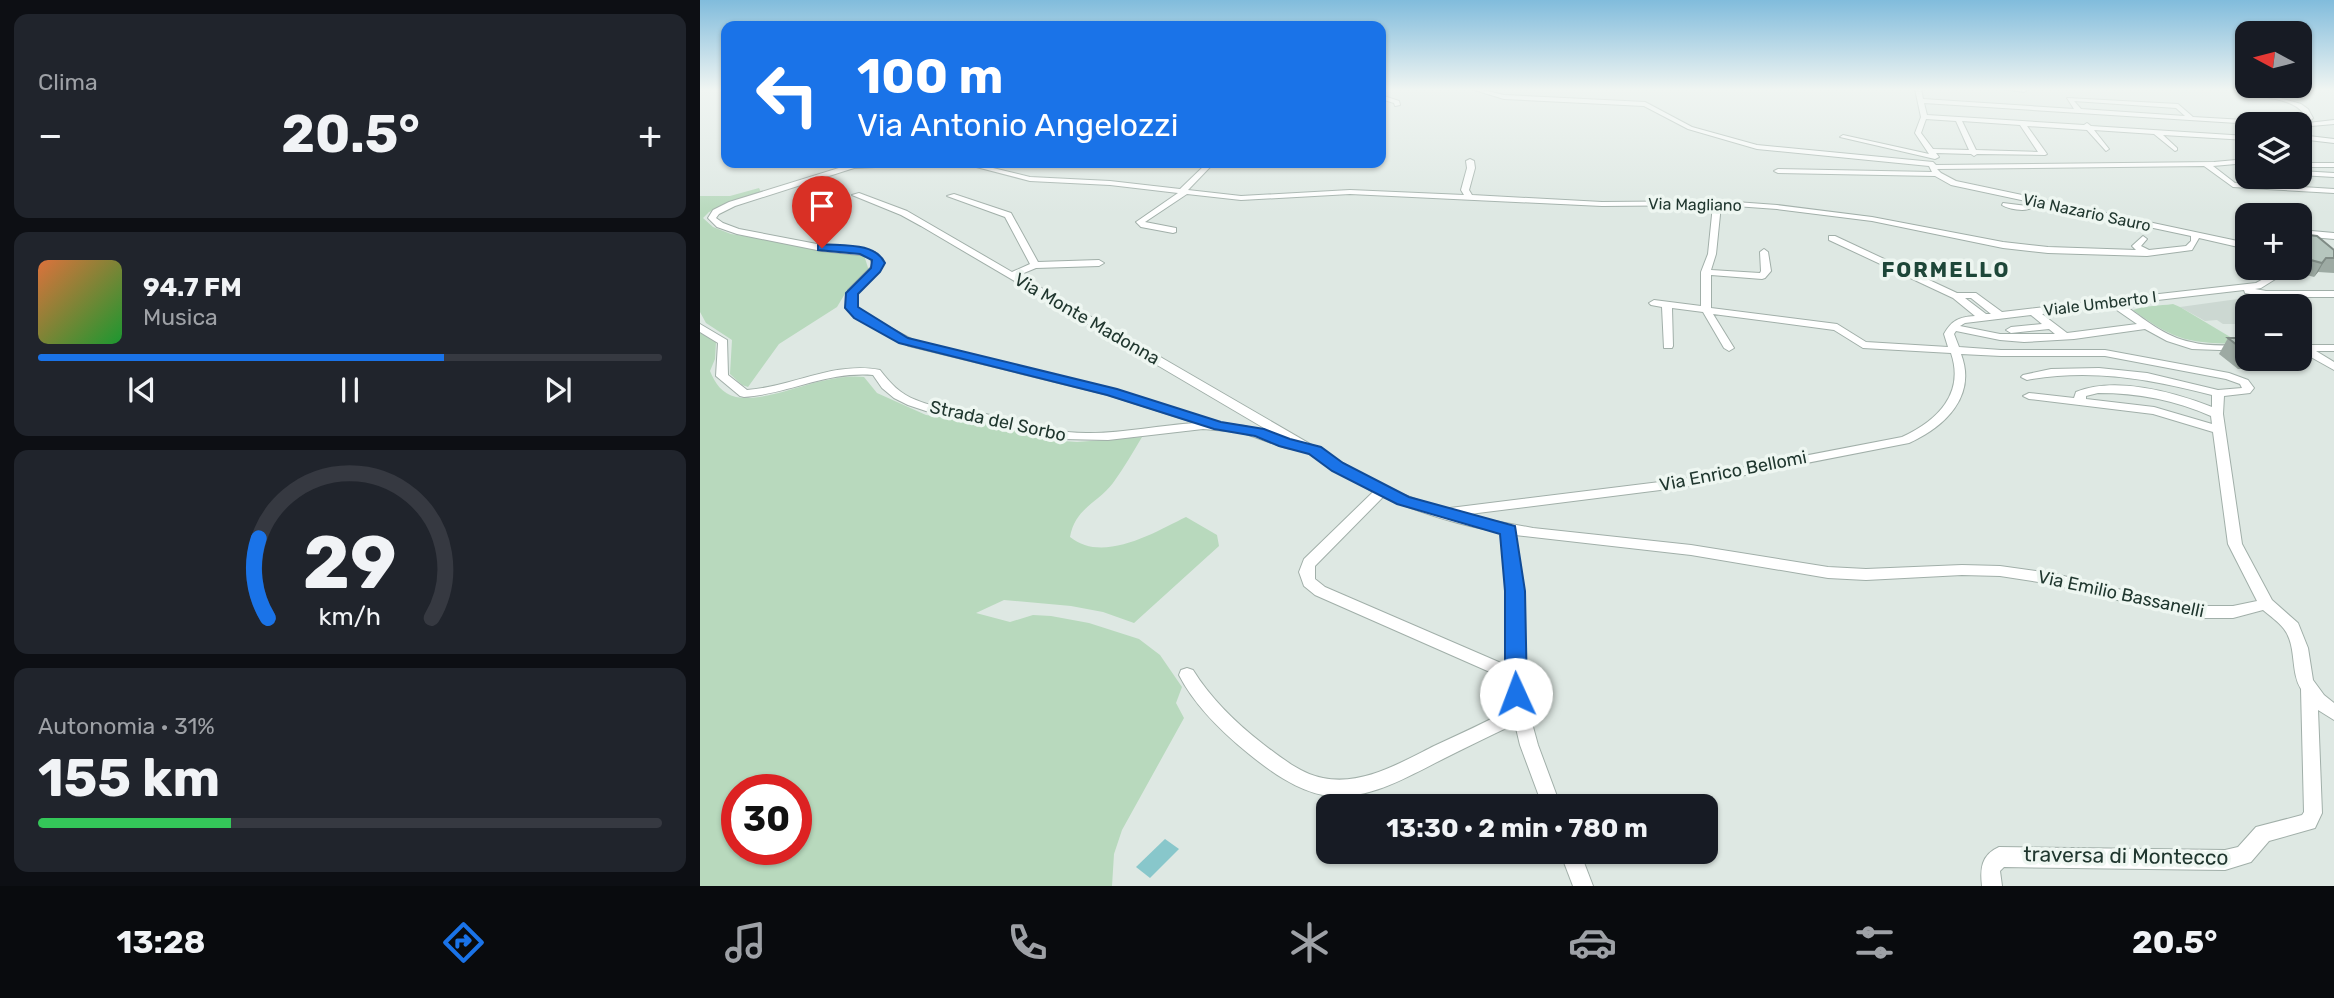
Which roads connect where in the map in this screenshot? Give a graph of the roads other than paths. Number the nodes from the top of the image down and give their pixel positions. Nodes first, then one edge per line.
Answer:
1 (1698, 130) edge
2 (1919, 130) edge
3 (1964, 130) edge
4 (2027, 130) edge
5 (2091, 130) edge
6 (2128, 130) edge
7 (2156, 132) junction
8 (2195, 135) junction
9 (1843, 137) dead end
10 (2235, 137) edge
11 (2312, 138) edge
12 (2334, 141) edge
13 (2207, 145) dead end
14 (2106, 149) dead end
15 (2175, 149) dead end
16 (1975, 154) junction
17 (1470, 161) dead end
18 (1934, 163) junction
19 (2206, 164) junction
20 (2235, 164) edge
21 (2312, 165) edge
22 (2334, 166) edge
23 (846, 168) edge
24 (985, 168) edge
25 (1206, 168) edge
26 (1778, 171) dead end
27 (2312, 174) edge
28 (2334, 175) edge
29 (2233, 186) edge
30 (2301, 189) edge
31 (2334, 191) edge
32 (1184, 192) junction
33 (856, 195) dead end
34 (951, 196) dead end
35 (1470, 198) junction
36 (1717, 203) junction
37 (2006, 205) dead end
38 (2062, 206) junction
39 (1173, 230) dead end
40 (2195, 234) junction
41 (2312, 234) edge
42 (2334, 236) edge
43 (1832, 238) dead end
44 (2143, 239) dead end
45 (2235, 243) edge
46 (1764, 252) dead end
47 (2147, 253) junction
48 (1099, 263) dead end
49 (1035, 265) junction
50 (1706, 272) junction
51 (1012, 275) junction
52 (2268, 280) edge
53 (2242, 288) junction
54 (2334, 294) edge
55 (1956, 296) junction
56 (2111, 301) junction
57 (1654, 303) dead end
58 (1667, 305) junction
59 (1706, 310) junction
60 (2032, 312) junction
61 (1992, 316) junction
62 (2148, 325) junction
63 (2050, 326) junction
64 (700, 327) edge
65 (1952, 327) junction
66 (2011, 330) junction
67 (2064, 337) junction
68 (2020, 338) junction
69 (1668, 346) dead end
70 (2235, 347) edge
71 (1729, 348) dead end
72 (2312, 348) edge
73 (2334, 348) edge
74 (1953, 350) junction
75 (2312, 354) edge
76 (2334, 367) edge
77 (2027, 377) dead end
78 (2218, 393) junction
79 (2029, 396) dead end
80 (2080, 402) junction
81 (2217, 414) junction
82 (1219, 426) junction
83 (2219, 430) junction
84 (1315, 450) junction
85 (1381, 491) junction
86 (1443, 512) junction
87 (1508, 530) junction
88 (2266, 604) junction
89 (1187, 676) dead end
90 (1514, 676) junction
91 (2309, 689) junction
92 (1520, 713) junction
93 (2334, 713) edge
94 (1547, 794) edge
95 (1575, 864) edge
96 (1583, 886) edge
97 (1993, 886) edge

1 - 18 street
2 - 18 street
3 - 16 street
4 - 16 street
5 - 14 street
6 - 7 street
7 - 8 street
7 - 15 street
8 - 10 street
8 - 13 street
9 - 18 street
11 - 12 street
16 - 18 street
17 - 35 street
18 - 19 street
18 - 26 street
18 - 38 street, Via Nazario Sauro
19 - 20 street
19 - 29 street
21 - 22 street
23 - 82 street
24 - 32 street, Via Magliano
25 - 32 street
27 - 28 street
30 - 31 street
32 - 35 street, Via Magliano
32 - 39 street
33 - 51 street, Via Monte Madonna
34 - 49 street
35 - 36 street, Via Magliano
36 - 47 street, Via Magliano
36 - 50 street
37 - 38 street
38 - 40 street, Via Nazario Sauro
40 - 45 street, Via Nazario Sauro
40 - 47 street, Via Magliano
41 - 42 street
43 - 55 street
44 - 47 street
46 - 50 street
48 - 49 street
49 - 51 street
50 - 59 street
51 - 84 street, Via Monte Madonna
52 - 53 street, Viale Umberto I
53 - 54 street
53 - 56 street, Viale Umberto I
55 - 61 street
55 - 61 street
56 - 60 street, Viale Umberto I
56 - 62 street
57 - 58 street
58 - 59 street
58 - 69 street
59 - 71 street
59 - 74 street
60 - 61 street, Viale Umberto I
60 - 63 street
61 - 65 street, Viale Umberto I
61 - 66 street
62 - 67 street
62 - 70 street
63 - 66 street
63 - 67 street
64 - 82 street, Strada del Sorbo
65 - 68 street
65 - 74 street
66 - 68 street
67 - 68 street
72 - 73 street
74 - 78 street
74 - 86 street, Via Enrico Bellomi
75 - 76 street
77 - 78 street
78 - 81 street
79 - 80 street
80 - 81 street
80 - 83 street
81 - 83 street
82 - 84 street, Strada del Sorbo
83 - 88 street
84 - 85 street, Via Monte Madonna
85 - 86 street, Via Emilio Bassanelli
85 - 90 street
86 - 87 street, Via Emilio Bassanelli
87 - 88 street, Via Emilio Bassanelli
87 - 90 street
88 - 91 street
89 - 92 street
90 - 92 street
91 - 93 street
91 - 97 street, traversa di Montecco
92 - 94 street
95 - 96 street

